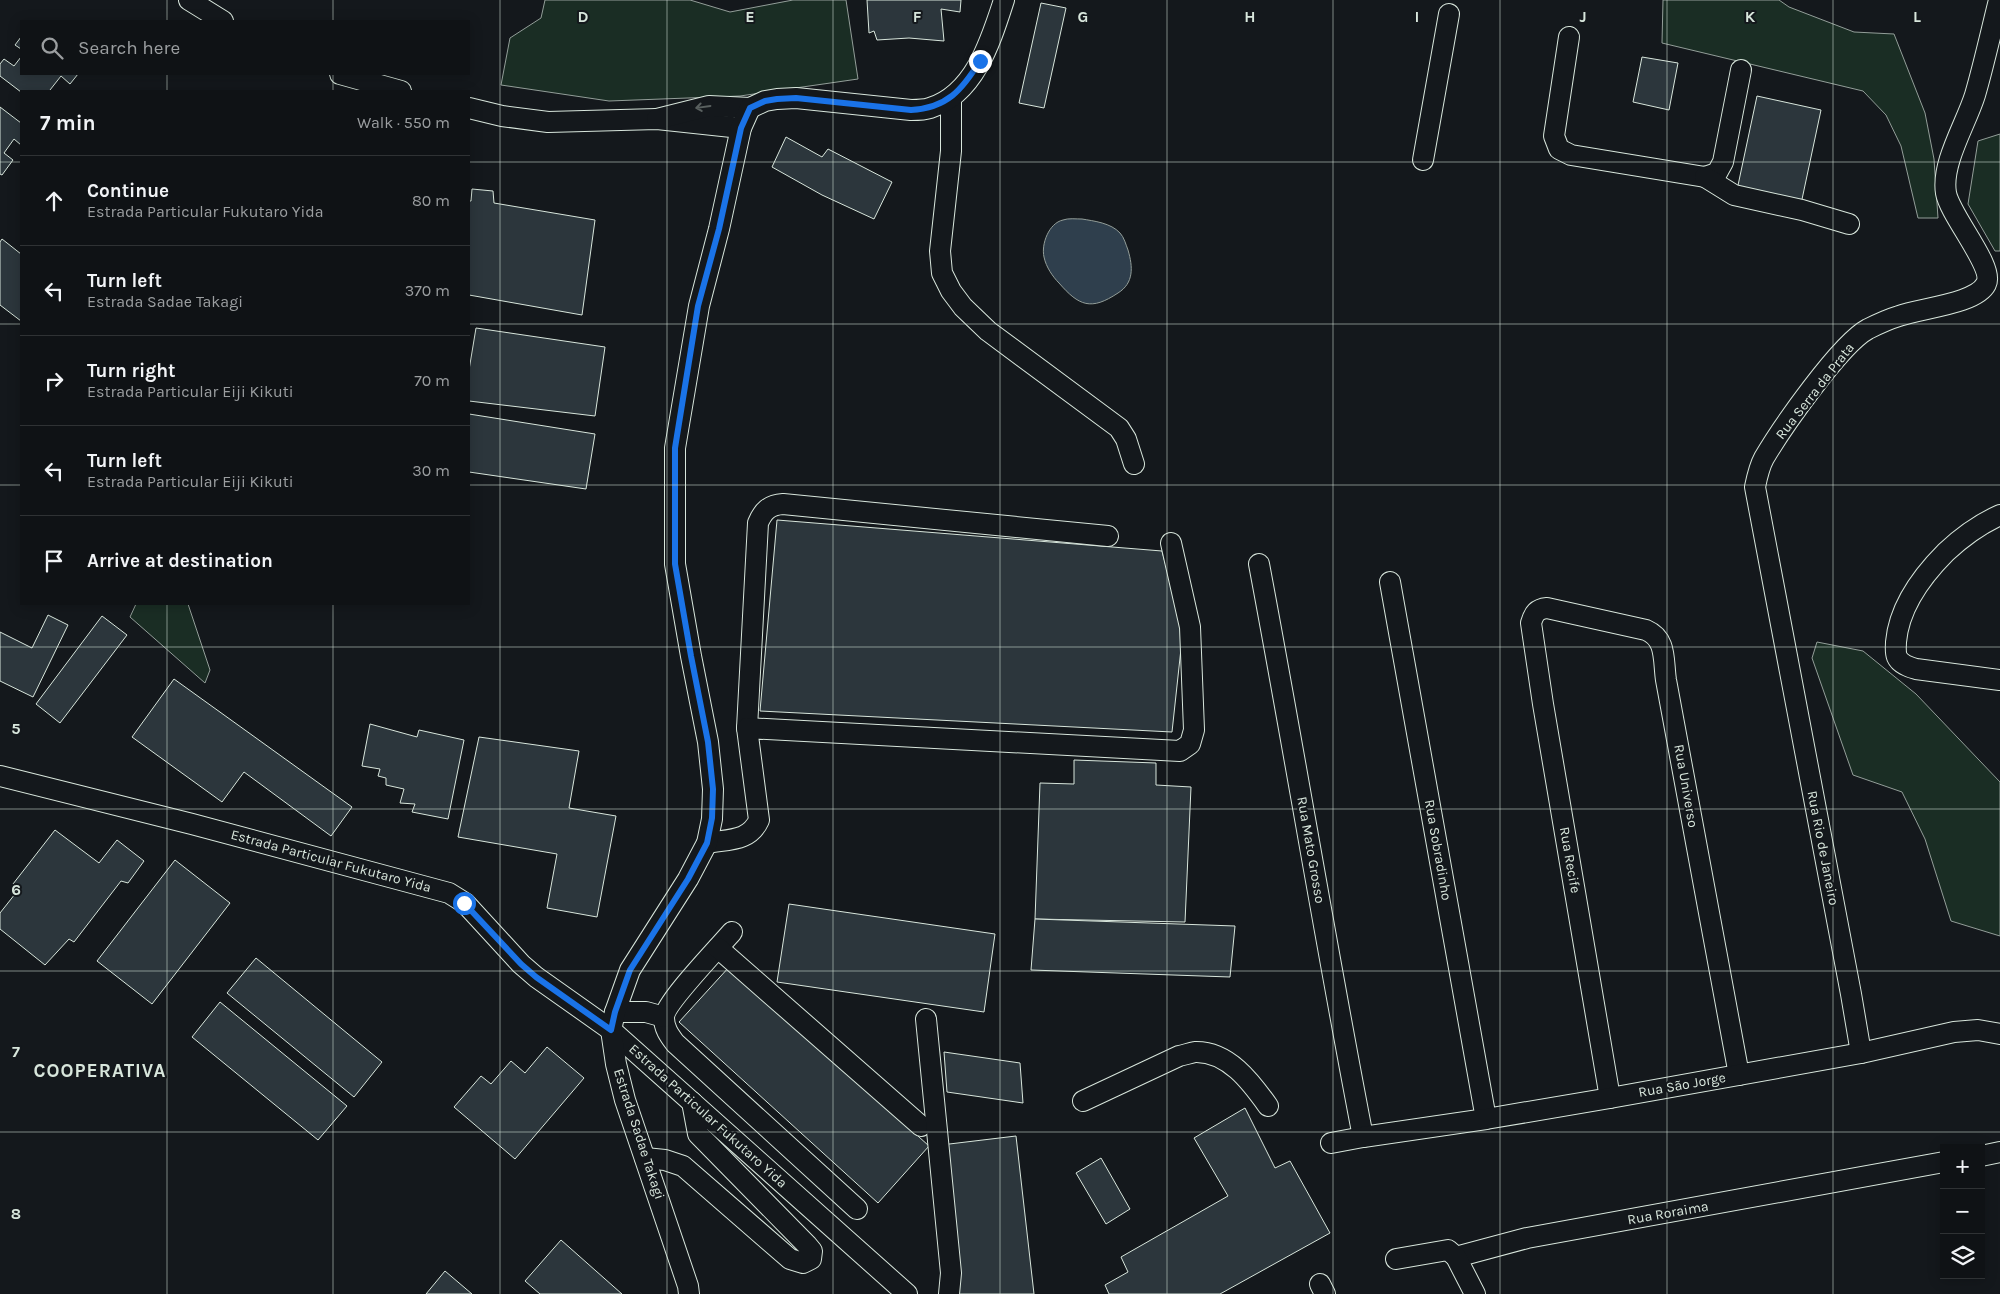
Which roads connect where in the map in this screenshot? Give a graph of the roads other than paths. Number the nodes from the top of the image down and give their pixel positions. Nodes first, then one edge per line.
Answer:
1 (189, 0) edge
2 (1004, 0) edge
3 (1999, 0) edge
4 (1449, 14) dead end
5 (221, 20) edge
6 (1569, 37) dead end
7 (1741, 70) dead end
8 (344, 75) edge
9 (397, 90) edge
10 (951, 98) junction
11 (470, 108) edge
12 (750, 108) junction
13 (657, 119) junction
14 (741, 128) junction
15 (1423, 160) dead end
16 (1705, 177) junction
17 (1849, 224) dead end
18 (1134, 464) dead end
19 (2000, 515) edge
20 (1108, 536) dead end
21 (1172, 543) dead end
22 (1259, 564) dead end
23 (1390, 582) dead end
24 (1531, 623) joint
25 (1784, 643) joint
26 (2000, 680) edge
27 (747, 728) junction
28 (0, 776) edge
29 (707, 843) junction
30 (732, 932) dead end
31 (718, 948) junction
32 (664, 1017) junction
33 (926, 1020) dead end
34 (613, 1021) junction
35 (2000, 1034) edge
36 (1861, 1053) junction
37 (1739, 1074) junction
38 (1610, 1098) junction
39 (1083, 1101) dead end
40 (692, 1102) junction
41 (1268, 1106) dead end
42 (1486, 1119) junction
43 (921, 1126) dead end
44 (1363, 1136) junction
45 (1331, 1144) dead end
46 (2000, 1152) edge
47 (1985, 1155) edge
48 (645, 1158) junction
49 (1940, 1163) edge
50 (857, 1210) dead end
51 (1456, 1257) junction
52 (1396, 1259) dead end
53 (689, 1294) edge
54 (907, 1294) edge
55 (948, 1294) edge
56 (1475, 1294) edge

1 - 5 street
2 - 10 street
3 - 25 street, Rua Serra da Prata
4 - 15 street
6 - 16 street
7 - 16 street
8 - 9 street
10 - 12 street
10 - 18 street
11 - 13 street
12 -> 13 street
12 - 14 street, Estrada Sadae Takagi
13 - 14 street
14 - 29 street, Estrada Sadae Takagi
16 - 17 street
19 - 26 street
20 - 27 street
21 - 27 street
22 - 44 street, Rua Mato Grosso
23 - 42 street, Rua Sobradinho
24 - 37 street, Rua Universo
24 - 38 street, Rua Recife
25 - 36 street, Rua Rio de Janeiro
27 - 29 street
28 - 34 street, Estrada Particular Fukutaro Yida
29 - 34 street, Estrada Sadae Takagi
30 - 31 street
31 - 32 street
31 - 43 street
32 - 34 street
32 - 50 street
33 - 55 street
34 - 40 street, Estrada Particular Fukutaro Yida
34 - 48 street, Estrada Sadae Takagi
35 - 36 street, Rua São Jorge
36 - 37 street, Rua São Jorge
37 - 38 street, Rua São Jorge
38 - 42 street, Rua São Jorge
39 - 41 street
40 - 48 street
40 - 54 street, Estrada Particular Fukutaro Yida
42 - 44 street, Rua São Jorge
44 - 45 street, Rua São Jorge
46 - 47 street
48 - 53 street, Estrada Sadae Takagi
49 - 51 street, Rua Roraima
51 - 52 street, Rua Roraima
51 - 56 street

